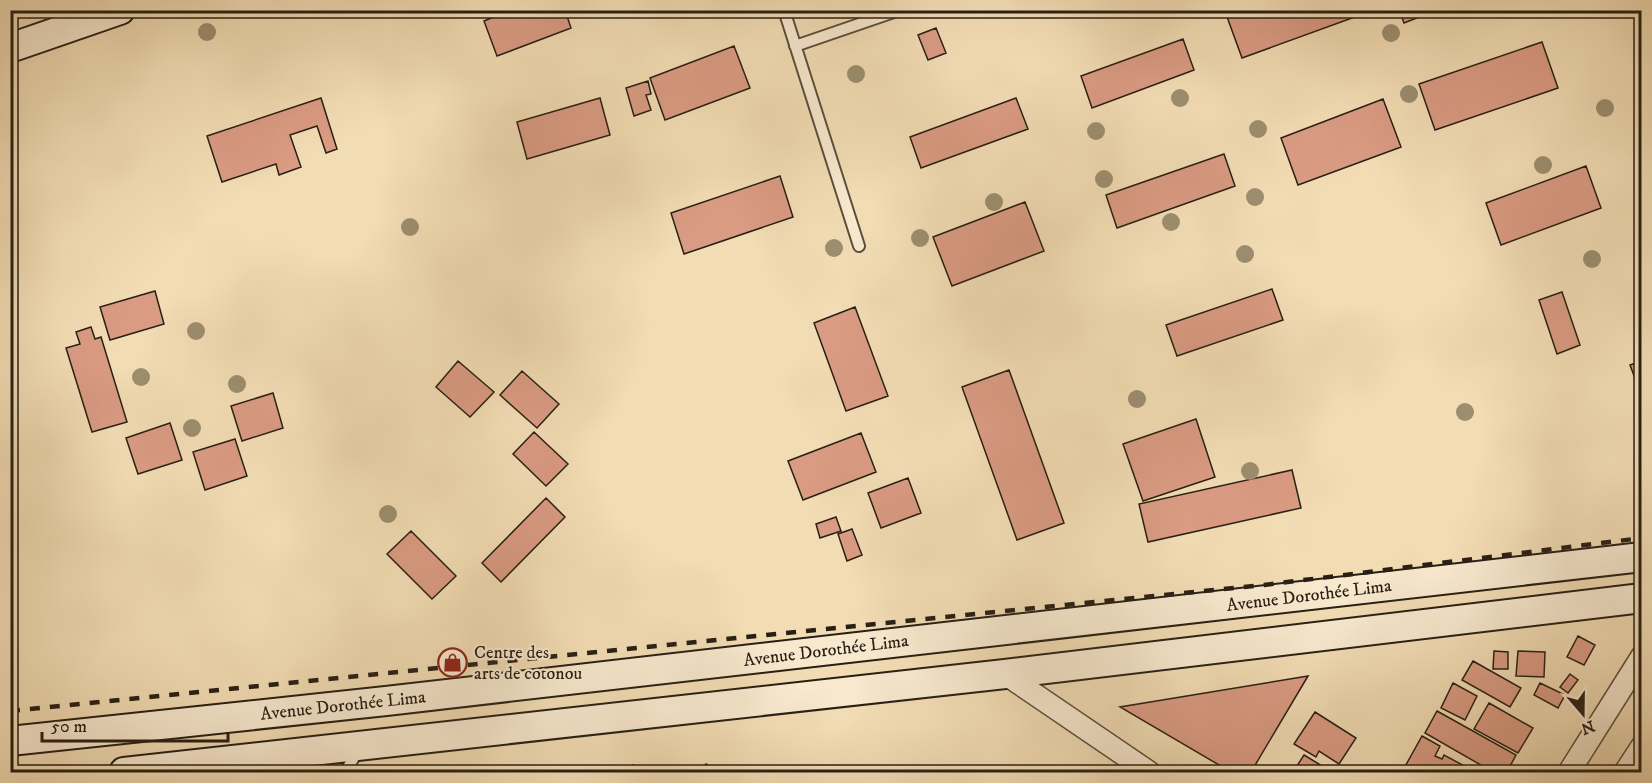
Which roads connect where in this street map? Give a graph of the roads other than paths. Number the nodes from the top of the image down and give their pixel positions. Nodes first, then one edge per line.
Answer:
1 (120, 10) edge
2 (784, 10) edge
3 (900, 10) edge
4 (795, 46) junction
5 (10, 48) edge
6 (859, 246) dead end
7 (1641, 557) edge
8 (1641, 598) edge
9 (1641, 656) edge
10 (1005, 674) junction
11 (10, 741) edge
12 (361, 745) junction
13 (1641, 746) edge
14 (124, 772) edge
15 (345, 772) edge
16 (1149, 772) edge
17 (1569, 772) edge
18 (1625, 772) edge

1 - 5 main road
2 - 4 lane
3 - 4 lane
4 - 6 lane
7 - 11 main road, Avenue Dorothée Lima
8 - 10 main road
9 - 17 street
10 - 12 main road
10 - 16 street
12 - 14 main road
12 - 15 lane
13 - 18 street

